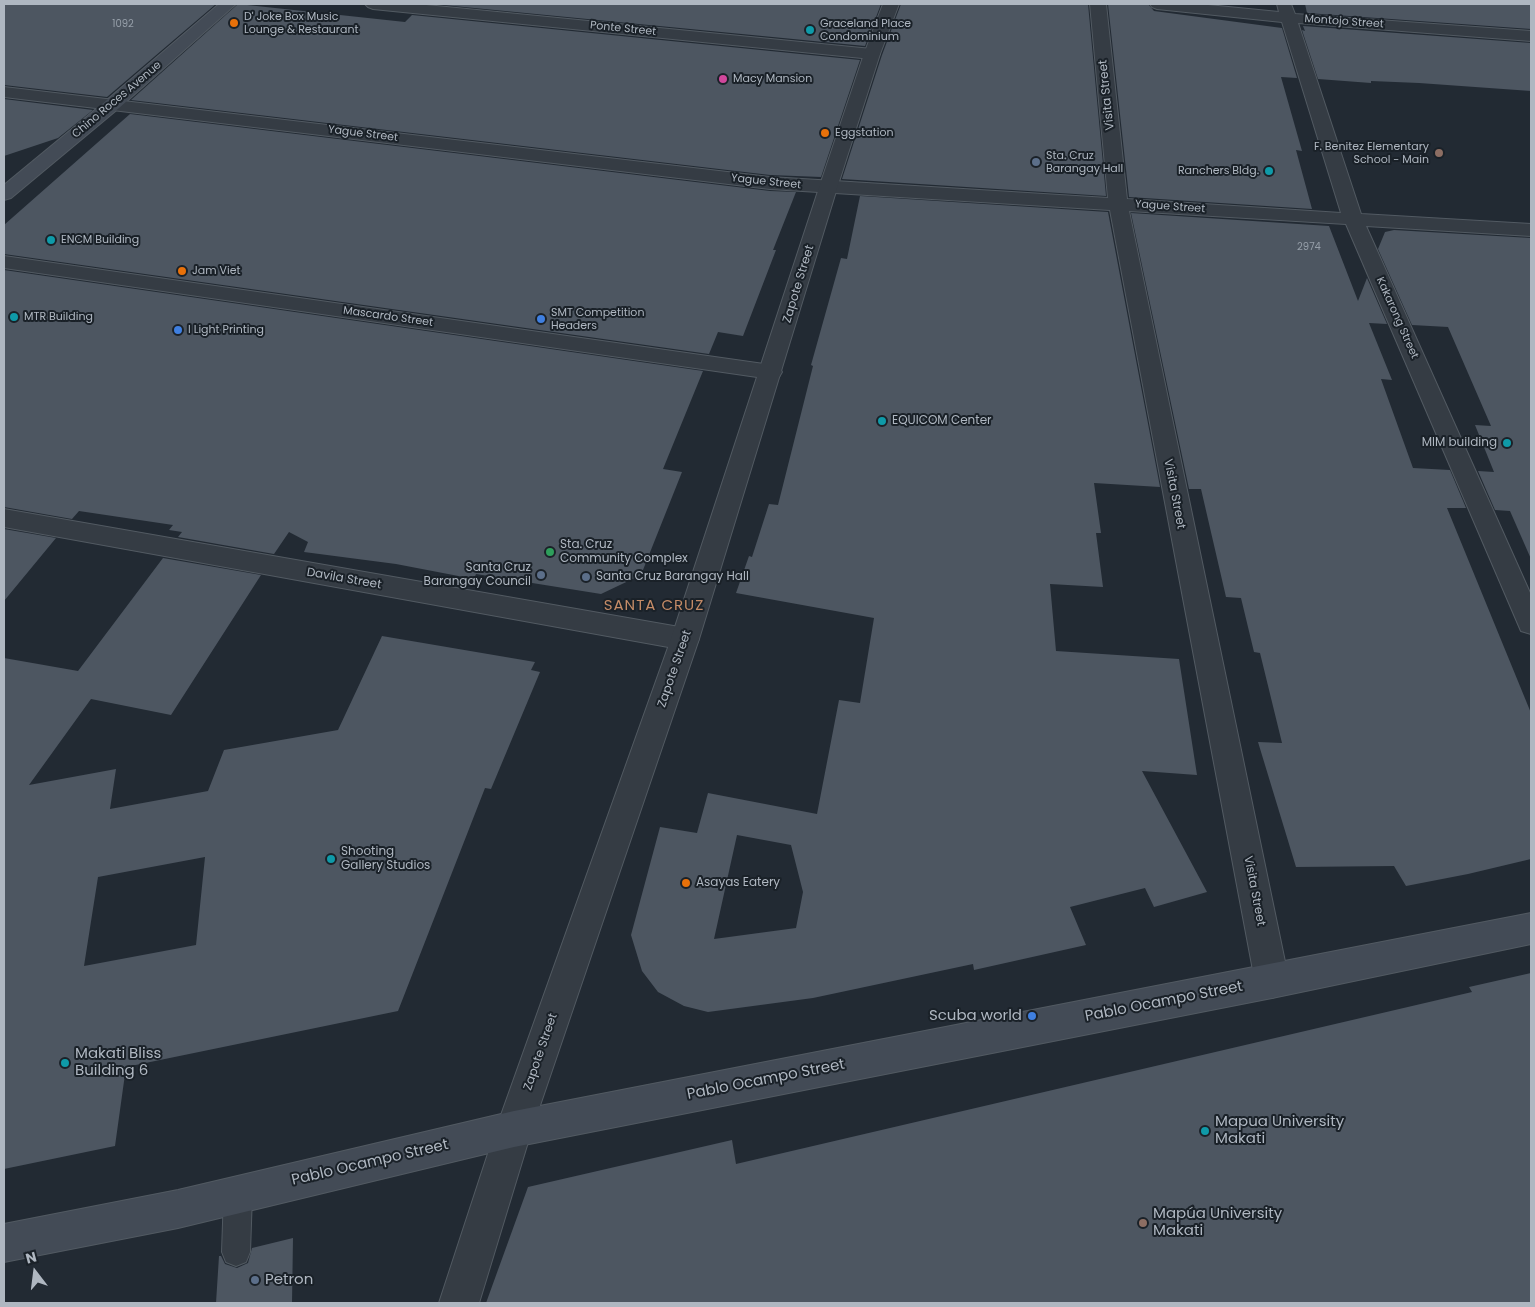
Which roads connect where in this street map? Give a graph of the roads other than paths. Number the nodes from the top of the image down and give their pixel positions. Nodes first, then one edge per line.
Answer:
1 (228, 4) edge
2 (373, 4) edge
3 (891, 4) edge
4 (1098, 4) edge
5 (1157, 4) edge
6 (1286, 11) edge
7 (1531, 36) edge
8 (872, 54) junction
9 (4, 92) edge
10 (113, 104) junction
11 (828, 188) junction
12 (4, 194) edge
13 (1118, 204) junction
14 (1353, 219) junction
15 (1531, 230) edge
16 (4, 262) edge
17 (772, 372) junction
18 (4, 518) edge
19 (1531, 624) edge
20 (685, 639) junction
21 (1531, 928) edge
22 (1272, 981) junction
23 (514, 1129) junction
24 (238, 1194) junction
25 (4, 1243) edge
26 (236, 1252) dead end
27 (459, 1303) edge

1 - 10 main road, Chino Roces Avenue
2 - 8 street, Ponte Street
3 - 8 street, Zapote Street
4 - 13 street, Visita Street
5 - 6 street, Montojo Street
6 - 7 street, Montojo Street
6 - 14 street, Kakarong Street
8 - 11 street, Zapote Street
9 - 10 street, Yague Street
10 - 11 street, Yague Street
10 - 12 main road, Chino Roces Avenue
11 - 13 street, Yague Street
11 - 17 street, Zapote Street
13 - 14 street, Yague Street
13 - 22 street, Visita Street
14 - 15 street, Yague Street
14 - 19 street, Kakarong Street
16 - 17 street, Mascardo Street
17 - 20 street, Zapote Street
18 - 20 street, Davila Street
20 - 23 street, Zapote Street
21 - 22 main road, Pablo Ocampo Street
22 - 23 main road, Pablo Ocampo Street
23 - 24 main road, Pablo Ocampo Street
23 - 27 street, Zapote Street
24 - 25 main road, Pablo Ocampo Street
24 - 26 lane

